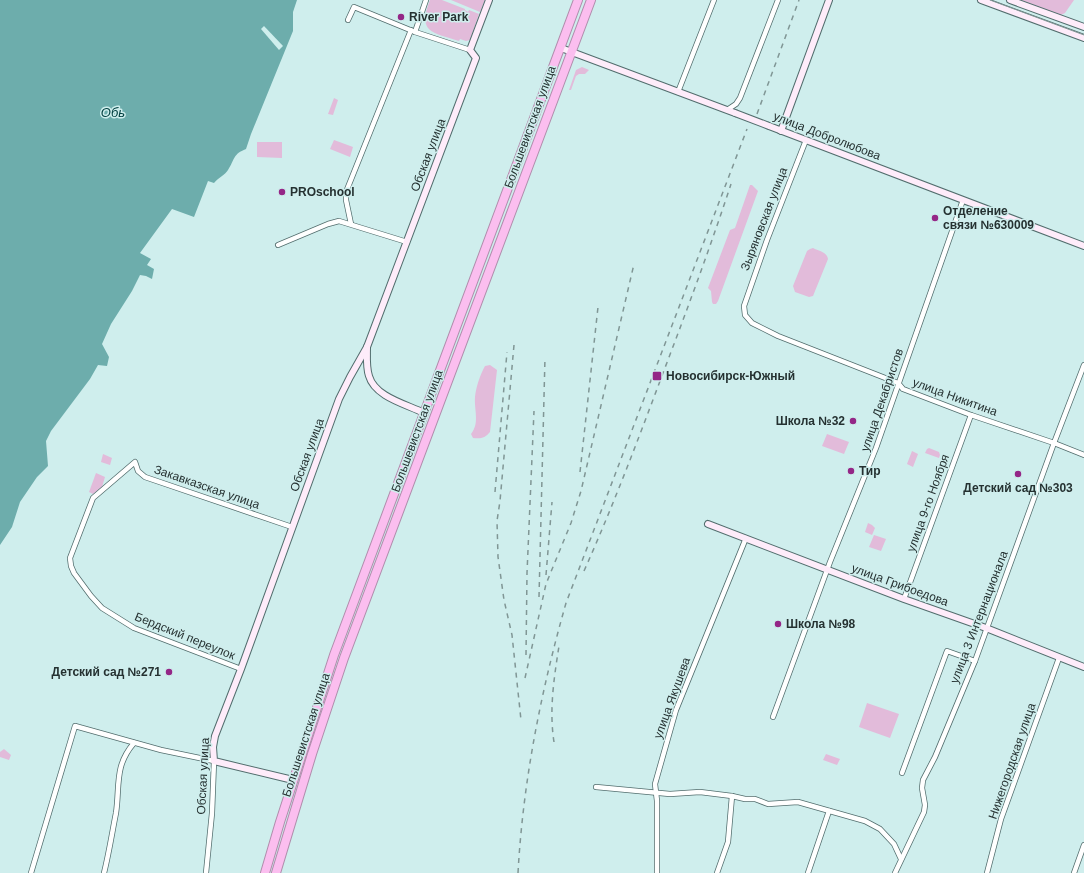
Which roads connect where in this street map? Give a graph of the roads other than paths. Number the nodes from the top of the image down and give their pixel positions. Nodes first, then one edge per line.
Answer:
1 (426, 0) edge
2 (489, 0) edge
3 (578, 0) edge
4 (591, 0) edge
5 (714, 0) edge
6 (778, 0) edge
7 (829, 0) edge
8 (981, 0) edge
9 (1010, 0) edge
10 (348, 20) dead end
11 (1084, 27) edge
12 (413, 31) junction
13 (1084, 38) edge
14 (561, 48) junction
15 (470, 50) junction
16 (571, 52) junction
17 (678, 92) junction
18 (727, 110) junction
19 (781, 131) junction
20 (806, 140) junction
21 (963, 200) junction
22 (351, 224) junction
23 (407, 242) junction
24 (278, 245) dead end
25 (1084, 246) edge
26 (744, 306) joint
27 (367, 347) junction
28 (1084, 365) edge
29 (898, 383) junction
30 (424, 413) junction
31 (971, 415) junction
32 (1054, 443) junction
33 (1084, 455) edge
34 (708, 524) dead end
35 (292, 527) junction
36 (746, 538) junction
37 (827, 569) junction
38 (904, 598) junction
39 (102, 608) joint
40 (986, 628) junction
41 (1059, 658) junction
42 (975, 661) junction
43 (1084, 667) edge
44 (241, 669) junction
45 (773, 717) dead end
46 (134, 743) junction
47 (214, 761) junction
48 (902, 773) dead end
49 (293, 780) junction
50 (596, 787) dead end
51 (655, 792) junction
52 (732, 796) junction
53 (829, 811) junction
54 (1084, 846) edge
55 (901, 859) junction
56 (31, 873) edge
57 (104, 873) edge
58 (206, 873) edge
59 (265, 873) edge
60 (276, 873) edge
61 (657, 873) edge
62 (717, 873) edge
63 (808, 873) edge
64 (895, 873) edge
65 (987, 873) edge
66 (1074, 873) edge

1 - 12 street
2 - 15 street
3 - 14 highway, Большевистская улица
4 - 16 highway, Большевистская улица
5 - 17 street
6 - 18 street
7 - 19 street
8 - 13 street
9 - 11 street
10 - 12 street
12 - 15 street
12 - 22 street
14 - 16 street, улица Добролюбова
14 - 30 highway, Большевистская улица
15 - 23 street, Обская улица
16 - 17 street, улица Добролюбова
16 - 60 highway, Большевистская улица
17 - 18 street, улица Добролюбова
18 - 19 street, улица Добролюбова, bridge
19 - 20 street, улица Добролюбова
20 - 21 street, улица Добролюбова
20 - 26 street, Зыряновская улица
21 - 25 street, улица Добролюбова
21 - 29 street, улица Декабристов
22 - 23 street
22 - 24 street
23 - 27 street, Обская улица
26 - 29 street, улица Никитина
27 - 30 street
27 - 35 street, Обская улица
28 - 32 street, улица 3 Интернационала
29 - 31 street, улица Никитина
29 - 37 street, улица Декабристов
30 - 49 highway, Большевистская улица
31 - 32 street, улица Никитина
31 - 38 street, улица 9-го Ноября
32 - 33 street, улица Никитина
32 - 40 street, улица 3 Интернационала
34 - 36 street, улица Грибоедова
35 - 39 street, Закавказская улица
35 - 44 street, Обская улица
36 - 37 street, улица Грибоедова
36 - 51 street, улица Якушева
37 - 38 street, улица Грибоедова
37 - 45 street, улица Декабристов
38 - 40 street, улица Грибоедова
39 - 44 street, Бердский переулок
40 - 41 street, улица Грибоедова
40 - 42 street, улица 3 Интернационала
41 - 43 street, улица Грибоедова
41 - 65 street, Нижегородская улица
42 - 48 street
42 - 55 street, улица 3 Интернационала
44 - 47 street, Обская улица
46 - 47 street
46 - 56 street
46 - 57 street
47 - 49 street
47 - 58 street, Обская улица
49 - 59 highway, Большевистская улица
50 - 51 street
51 - 52 street
51 - 61 street, улица Якушева
52 - 53 street
52 - 62 street
53 - 55 street
53 - 63 street
54 - 66 street
55 - 64 street, улица 3 Интернационала

